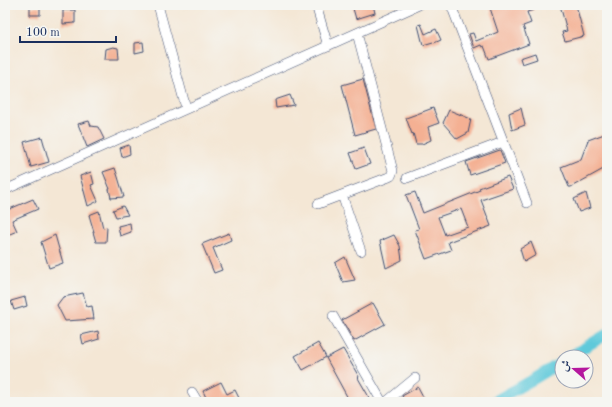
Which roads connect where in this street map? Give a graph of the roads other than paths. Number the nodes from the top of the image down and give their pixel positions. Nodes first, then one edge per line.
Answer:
1 (158, 5) edge
2 (316, 5) edge
3 (419, 5) edge
4 (451, 5) edge
5 (357, 33) junction
6 (328, 46) junction
7 (186, 108) junction
8 (503, 142) junction
9 (407, 178) dead end
10 (5, 190) edge
11 (342, 195) junction
12 (527, 203) dead end
13 (318, 204) dead end
14 (360, 251) dead end
15 (333, 316) dead end
16 (415, 378) dead end
17 (192, 392) dead end
18 (198, 402) edge
19 (382, 402) edge
20 (386, 402) edge

1 - 7 street
2 - 6 street
3 - 5 street
4 - 8 street
5 - 6 street
5 - 11 street
6 - 7 street
7 - 10 street
8 - 9 street
8 - 12 street
11 - 13 street
11 - 14 street
15 - 19 street
16 - 20 street
17 - 18 street

